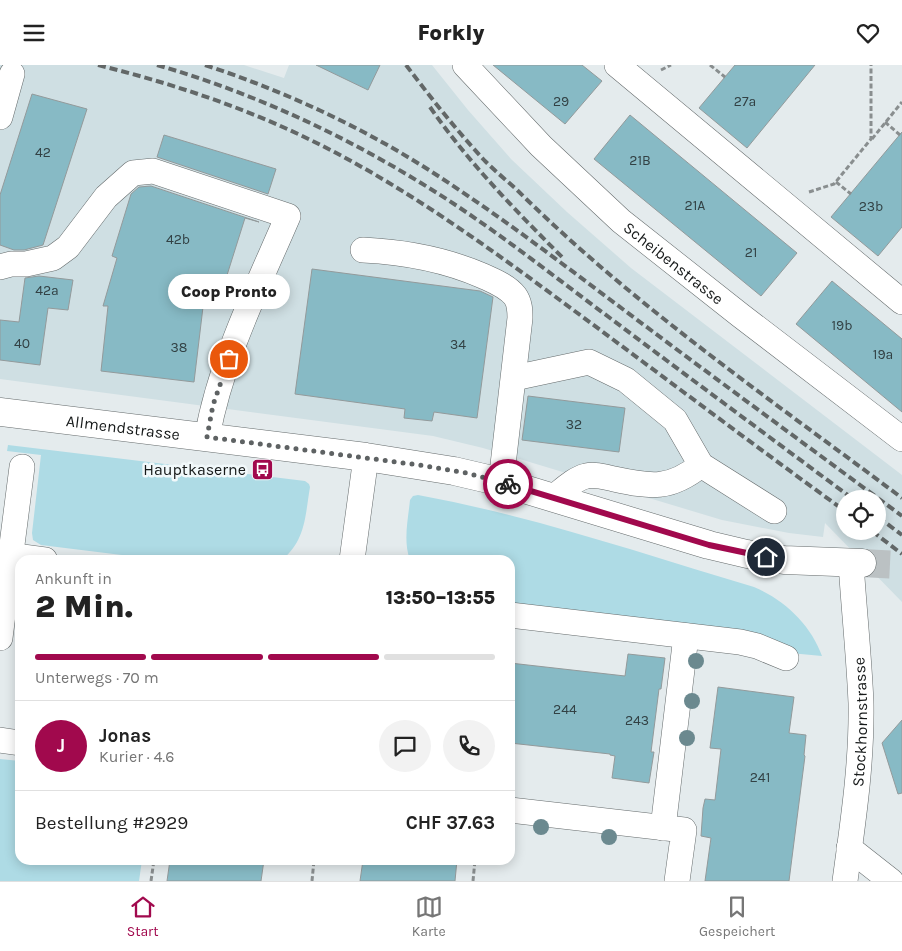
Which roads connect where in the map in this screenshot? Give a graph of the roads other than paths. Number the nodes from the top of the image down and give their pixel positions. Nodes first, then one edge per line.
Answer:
1 (464, 65) edge
2 (617, 65) edge
3 (12, 74) dead end
4 (0, 117) edge
5 (363, 250) dead end
6 (0, 267) edge
7 (902, 302) edge
8 (514, 378) junction
9 (0, 412) edge
10 (207, 437) junction
11 (902, 439) edge
12 (366, 457) junction
13 (701, 465) junction
14 (22, 467) dead end
15 (501, 482) junction
16 (554, 497) junction
17 (774, 511) dead end
18 (5, 555) edge
19 (353, 555) edge
20 (857, 563) joint
21 (515, 616) edge
22 (686, 636) junction
23 (0, 638) edge
24 (786, 658) dead end
25 (0, 740) edge
26 (15, 742) edge
27 (515, 811) edge
28 (662, 828) junction
29 (849, 849) junction
30 (677, 881) edge
31 (845, 881) edge
32 (890, 881) edge

1 - 11 street, Scheibenstrasse
2 - 7 street
3 - 4 street
5 - 8 street
6 - 10 street
8 - 13 street
8 - 15 street
9 - 10 main road, Allmendstrasse
10 - 12 main road, Allmendstrasse
12 - 15 main road, Allmendstrasse
12 - 19 street
13 - 16 street
13 - 17 street
14 - 18 street
15 - 16 main road, Allmendstrasse
16 - 20 main road, Allmendstrasse
18 - 23 street
20 - 29 street, Stockhornstrasse
21 - 22 street
22 - 24 street
22 - 28 street
25 - 26 street
27 - 28 street
28 - 30 street
29 - 31 street, Stockhornstrasse
29 - 32 street

